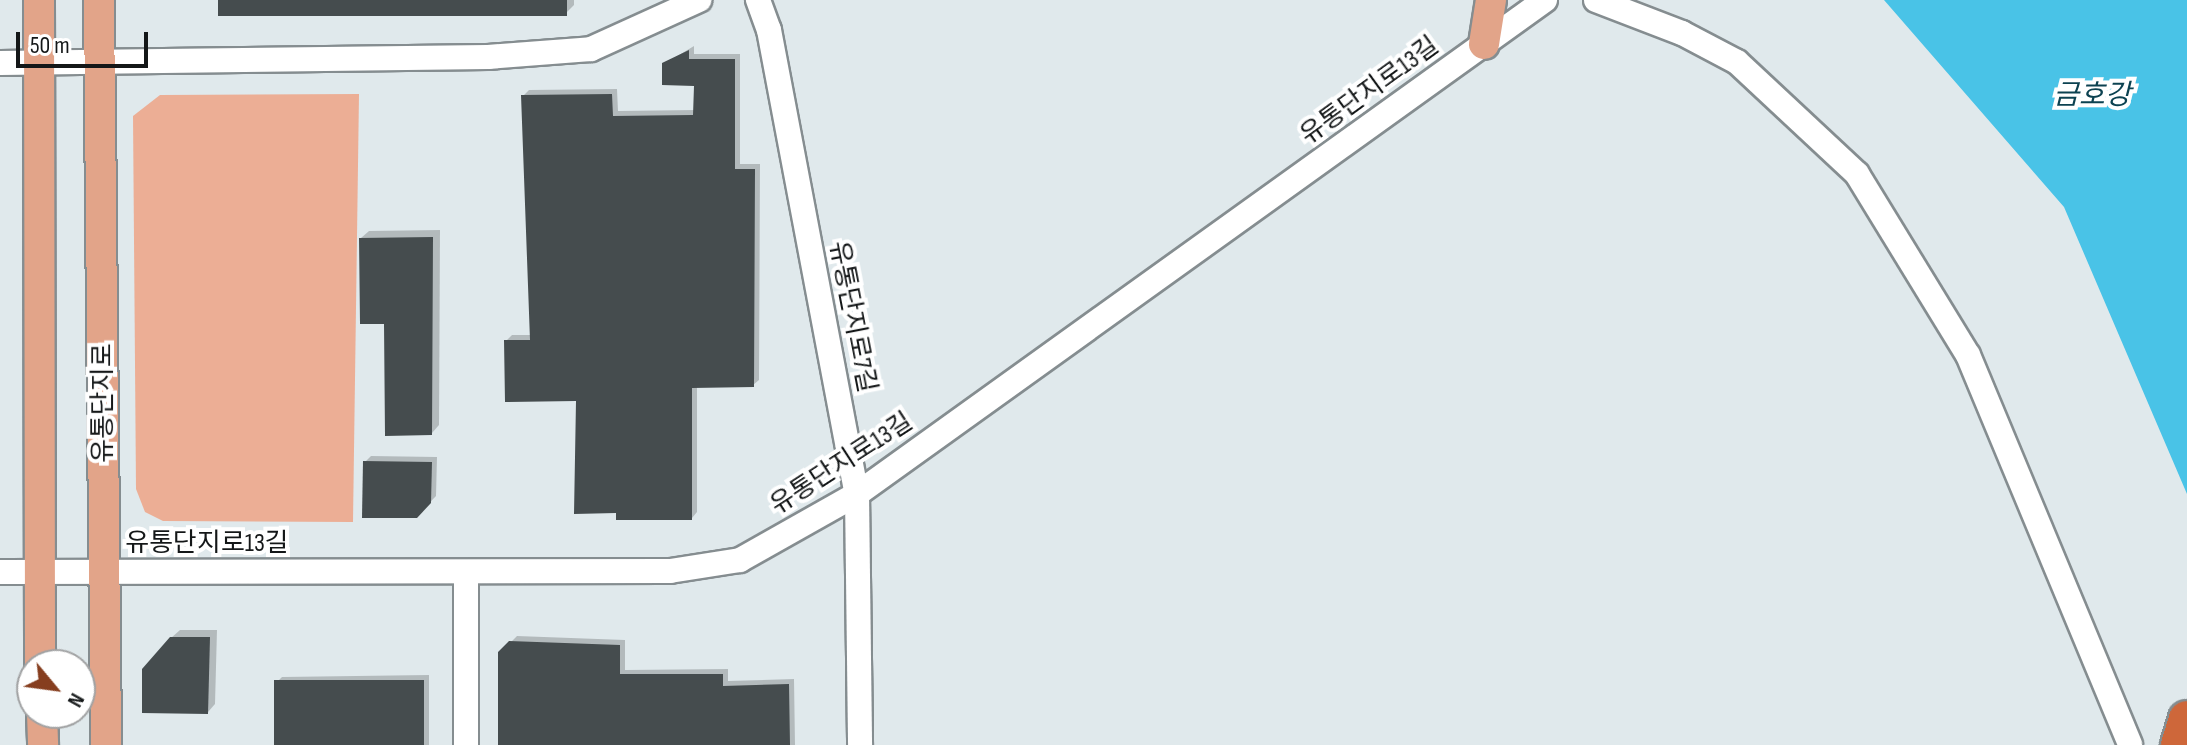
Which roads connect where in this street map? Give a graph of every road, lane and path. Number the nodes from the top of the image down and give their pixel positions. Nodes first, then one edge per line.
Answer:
1 (39, 0) edge
2 (99, 0) edge
3 (699, 0) edge
4 (758, 0) edge
5 (1478, 0) edge
6 (1491, 0) edge
7 (1545, 0) edge
8 (1596, 0) edge
9 (1484, 44) junction
10 (99, 61) junction
11 (40, 62) junction
12 (0, 63) edge
13 (857, 494) junction
14 (0, 572) edge
15 (36, 572) junction
16 (105, 572) junction
17 (466, 573) junction
18 (39, 649) edge
19 (2187, 719) edge
20 (2128, 740) edge
21 (106, 745) edge
22 (466, 745) edge
23 (860, 745) edge
24 (2179, 745) edge

1 - 11 main road
2 - 10 main road, 유통단지로
3 - 10 street
4 - 13 street, 유통단지로7길
5 - 9 street
6 - 9 main road
7 - 9 street, 유통단지로13길
8 - 20 street
9 - 13 street, 유통단지로13길
10 - 11 street
10 - 16 main road, 유통단지로
11 - 12 street
11 - 15 main road
13 - 17 street, 유통단지로13길
13 - 23 street, 유통단지로7길
14 - 15 street, 유통단지로13길
15 - 16 street, 유통단지로13길
15 - 18 main road
16 - 17 street, 유통단지로13길
16 - 21 main road, 유통단지로
17 - 22 street
19 - 24 highway

